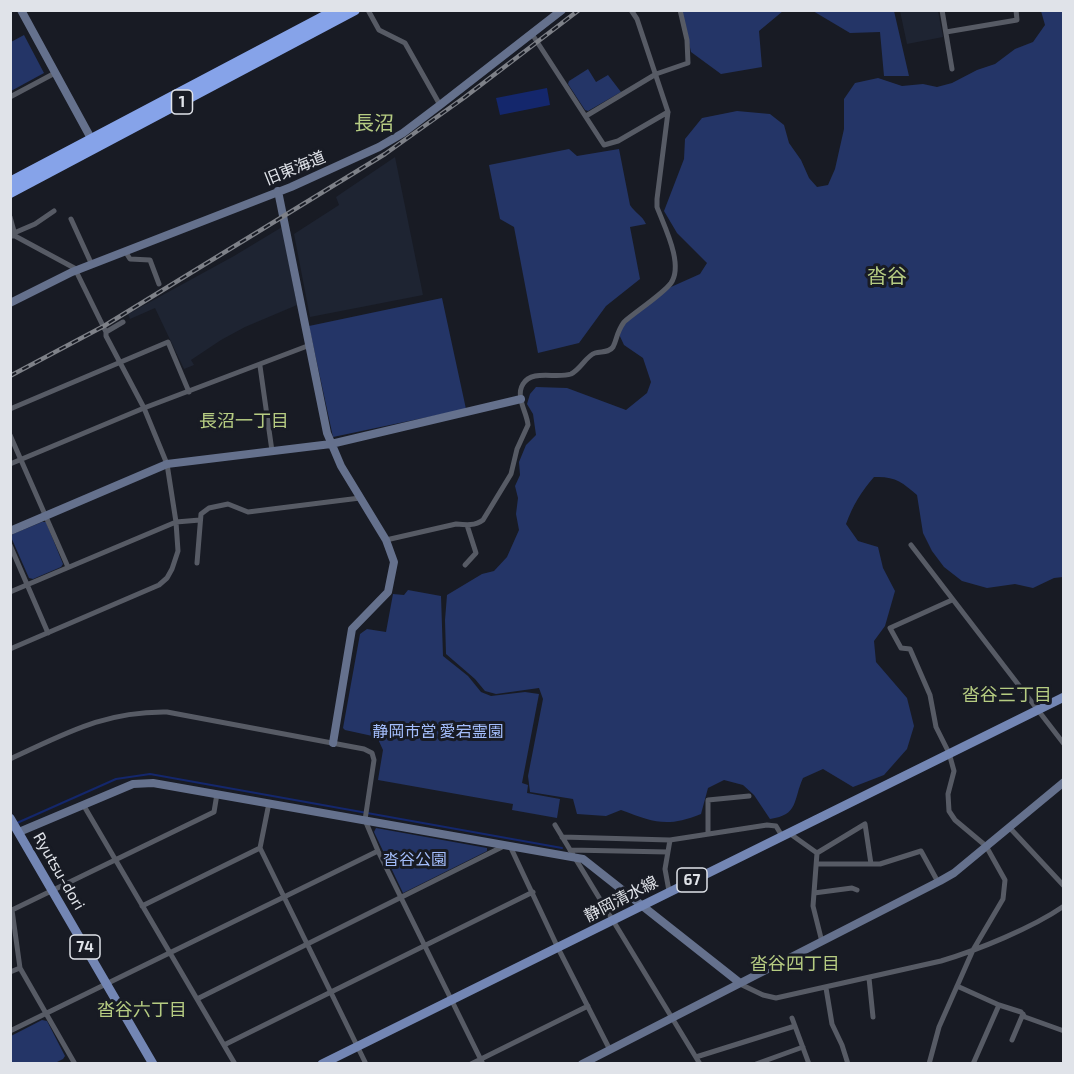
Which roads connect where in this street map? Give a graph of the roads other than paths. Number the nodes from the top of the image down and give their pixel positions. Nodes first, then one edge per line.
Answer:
1 (21, 10) edge
2 (355, 10) edge
3 (368, 10) edge
4 (631, 10) edge
5 (680, 10) edge
6 (942, 10) edge
7 (1016, 10) edge
8 (559, 11) edge
9 (331, 13) edge
10 (946, 32) junction
11 (532, 34) junction
12 (952, 69) dead end
13 (55, 73) junction
14 (656, 74) junction
15 (10, 97) edge
16 (440, 105) junction
17 (669, 112) junction
18 (586, 116) junction
19 (93, 144) junction
20 (10, 182) edge
21 (278, 191) junction
22 (10, 193) edge
23 (54, 211) dead end
24 (10, 217) edge
25 (71, 219) dead end
26 (13, 235) edge
27 (125, 251) junction
28 (92, 265) junction
29 (77, 270) junction
30 (159, 284) dead end
31 (10, 303) edge
32 (123, 322) dead end
33 (106, 332) junction
34 (310, 345) junction
35 (119, 362) junction
36 (260, 366) junction
37 (189, 392) junction
38 (521, 399) junction
39 (10, 408) edge
40 (144, 408) junction
41 (10, 435) edge
42 (331, 444) junction
43 (272, 451) junction
44 (21, 460) junction
45 (10, 464) edge
46 (167, 464) junction
47 (360, 498) junction
48 (45, 516) junction
49 (200, 520) junction
50 (176, 522) junction
51 (467, 525) junction
52 (10, 531) edge
53 (387, 540) junction
54 (10, 545) edge
55 (911, 545) dead end
56 (197, 563) dead end
57 (465, 565) dead end
58 (68, 567) junction
59 (27, 585) junction
60 (10, 592) edge
61 (952, 600) junction
62 (48, 633) junction
63 (10, 649) edge
64 (1064, 696) edge
65 (1036, 710) junction
66 (333, 743) junction
67 (1064, 744) edge
68 (950, 753) junction
69 (10, 759) edge
70 (1064, 782) edge
71 (217, 794) junction
72 (749, 796) dead end
73 (269, 803) junction
74 (84, 806) junction
75 (11, 818) edge
76 (365, 818) junction
77 (555, 825) dead end
78 (1009, 827) junction
79 (16, 833) edge
80 (708, 834) junction
81 (785, 835) junction
82 (562, 837) junction
83 (670, 840) junction
84 (508, 846) junction
85 (986, 846) junction
86 (260, 849) junction
87 (378, 851) junction
88 (668, 852) junction
89 (817, 853) junction
90 (573, 854) junction
91 (116, 860) junction
92 (817, 864) junction
93 (871, 864) junction
94 (939, 882) junction
95 (1064, 886) edge
96 (53, 890) junction
97 (857, 890) dead end
98 (669, 891) junction
99 (533, 892) junction
100 (814, 893) junction
101 (284, 897) junction
102 (401, 897) junction
103 (142, 906) junction
104 (642, 906) junction
105 (1064, 906) edge
106 (614, 920) junction
107 (822, 942) junction
108 (307, 944) junction
109 (425, 945) junction
110 (558, 948) junction
111 (973, 951) junction
112 (170, 952) junction
113 (20, 968) junction
114 (10, 972) edge
115 (869, 978) junction
116 (105, 983) junction
117 (740, 983) junction
118 (957, 986) junction
119 (826, 988) junction
120 (331, 992) junction
121 (197, 999) junction
122 (451, 1001) junction
123 (999, 1005) junction
124 (588, 1006) junction
125 (44, 1013) junction
126 (1023, 1014) junction
127 (873, 1017) dead end
128 (673, 1018) junction
129 (792, 1018) dead end
130 (795, 1026) junction
131 (10, 1030) edge
132 (1064, 1031) edge
133 (1012, 1040) dead end
134 (224, 1045) junction
135 (358, 1046) junction
136 (803, 1047) junction
137 (610, 1050) junction
138 (696, 1056) junction
139 (482, 1061) edge
140 (74, 1062) edge
141 (65, 1064) edge
142 (153, 1064) edge
143 (235, 1064) edge
144 (322, 1064) edge
145 (366, 1064) edge
146 (471, 1064) edge
147 (582, 1064) edge
148 (700, 1064) edge
149 (756, 1064) edge
150 (809, 1064) edge
151 (848, 1064) edge
152 (929, 1064) edge
153 (973, 1064) edge

1 - 13 street
2 - 9 highway, 1
3 - 16 street
4 - 14 street
5 - 14 street
6 - 10 street
7 - 10 street
8 - 11 street, 旧東海道
9 - 19 highway, 1
10 - 12 street
11 - 16 street, 旧東海道
11 - 18 street
13 - 15 street
13 - 19 street
14 - 17 street
14 - 18 street
16 - 21 street, 旧東海道
17 - 18 street
17 - 38 street
19 - 20 highway, 1
19 - 22 highway, 1
21 - 27 street, 旧東海道
21 - 34 street
23 - 26 street
24 - 26 street
25 - 28 street
26 - 29 street
27 - 28 street, 旧東海道
27 - 30 street
28 - 29 street, 旧東海道
29 - 31 street, 旧東海道
29 - 33 street
32 - 33 street
33 - 35 street
34 - 36 street
34 - 42 street
35 - 37 street
35 - 39 street
35 - 40 street
36 - 37 street
36 - 43 street
37 - 40 street
38 - 42 street
38 - 51 street
40 - 44 street
40 - 46 street
41 - 44 street
42 - 43 street
42 - 47 street
43 - 46 street
44 - 45 street
44 - 48 street
46 - 48 street
46 - 50 street
47 - 49 street
47 - 53 street
48 - 52 street
48 - 58 street
49 - 50 street
49 - 56 street
50 - 58 street
50 - 62 street
51 - 53 street
51 - 57 street
53 - 66 street
54 - 59 street
55 - 61 street
58 - 59 street
59 - 60 street
59 - 62 street
61 - 65 street
61 - 68 street
62 - 63 street
64 - 65 main road, 静岡清水線 / 67
65 - 67 street
65 - 68 main road, 静岡清水線 / 67
66 - 69 street
66 - 76 street
68 - 81 main road, 静岡清水線 / 67
68 - 85 street
70 - 78 street
71 - 73 street
71 - 74 street
71 - 91 street
72 - 80 street
73 - 76 street
73 - 86 street
74 - 79 street
74 - 91 street
75 - 79 main road, Ryutsu-dori / 74
76 - 84 street
76 - 87 street
77 - 82 street
78 - 85 street
78 - 95 street
79 - 96 main road, Ryutsu-dori / 74
80 - 81 street
80 - 83 street
81 - 89 street
81 - 98 main road, 静岡清水線 / 67
82 - 83 street
82 - 90 street
83 - 88 street
84 - 90 street
84 - 99 street
84 - 102 street
85 - 94 street
85 - 111 street
86 - 101 street
86 - 103 street
87 - 101 street
87 - 102 street
88 - 90 street
88 - 98 street
89 - 92 street
89 - 93 street
90 - 104 street
90 - 106 street
91 - 96 street
91 - 103 street
92 - 93 street
92 - 100 street
93 - 94 street
94 - 107 street
96 - 113 street
96 - 116 main road, Ryutsu-dori / 74
97 - 100 street
98 - 104 main road, 静岡清水線 / 67
99 - 109 street
99 - 110 street
100 - 107 street
101 - 108 street
101 - 112 street
102 - 108 street
102 - 109 street
103 - 112 street
104 - 106 main road, 静岡清水線 / 67
104 - 117 street
105 - 111 street
106 - 110 main road, 静岡清水線 / 67
106 - 128 street
107 - 117 street
108 - 120 street
108 - 121 street
109 - 120 street
109 - 122 street
110 - 122 main road, 静岡清水線 / 67
110 - 124 street
111 - 115 street
111 - 118 street
112 - 116 street
112 - 121 street
113 - 114 street
113 - 125 street
115 - 119 street
115 - 127 street
116 - 125 street
116 - 142 main road, Ryutsu-dori / 74
117 - 119 street
117 - 128 street
118 - 123 street
118 - 152 street
119 - 151 street
120 - 134 street
120 - 135 street
121 - 134 street
122 - 135 main road, 静岡清水線 / 67
122 - 139 street
123 - 126 street
123 - 153 street
124 - 137 street
124 - 139 street
125 - 131 street
125 - 140 street
126 - 132 street
126 - 133 street
128 - 137 street
128 - 138 street
129 - 130 street
130 - 136 street
130 - 138 street
134 - 143 street
135 - 144 main road, 静岡清水線 / 67
135 - 145 street
136 - 149 street
136 - 150 street
137 - 147 street
138 - 148 street
139 - 146 street
140 - 141 street

